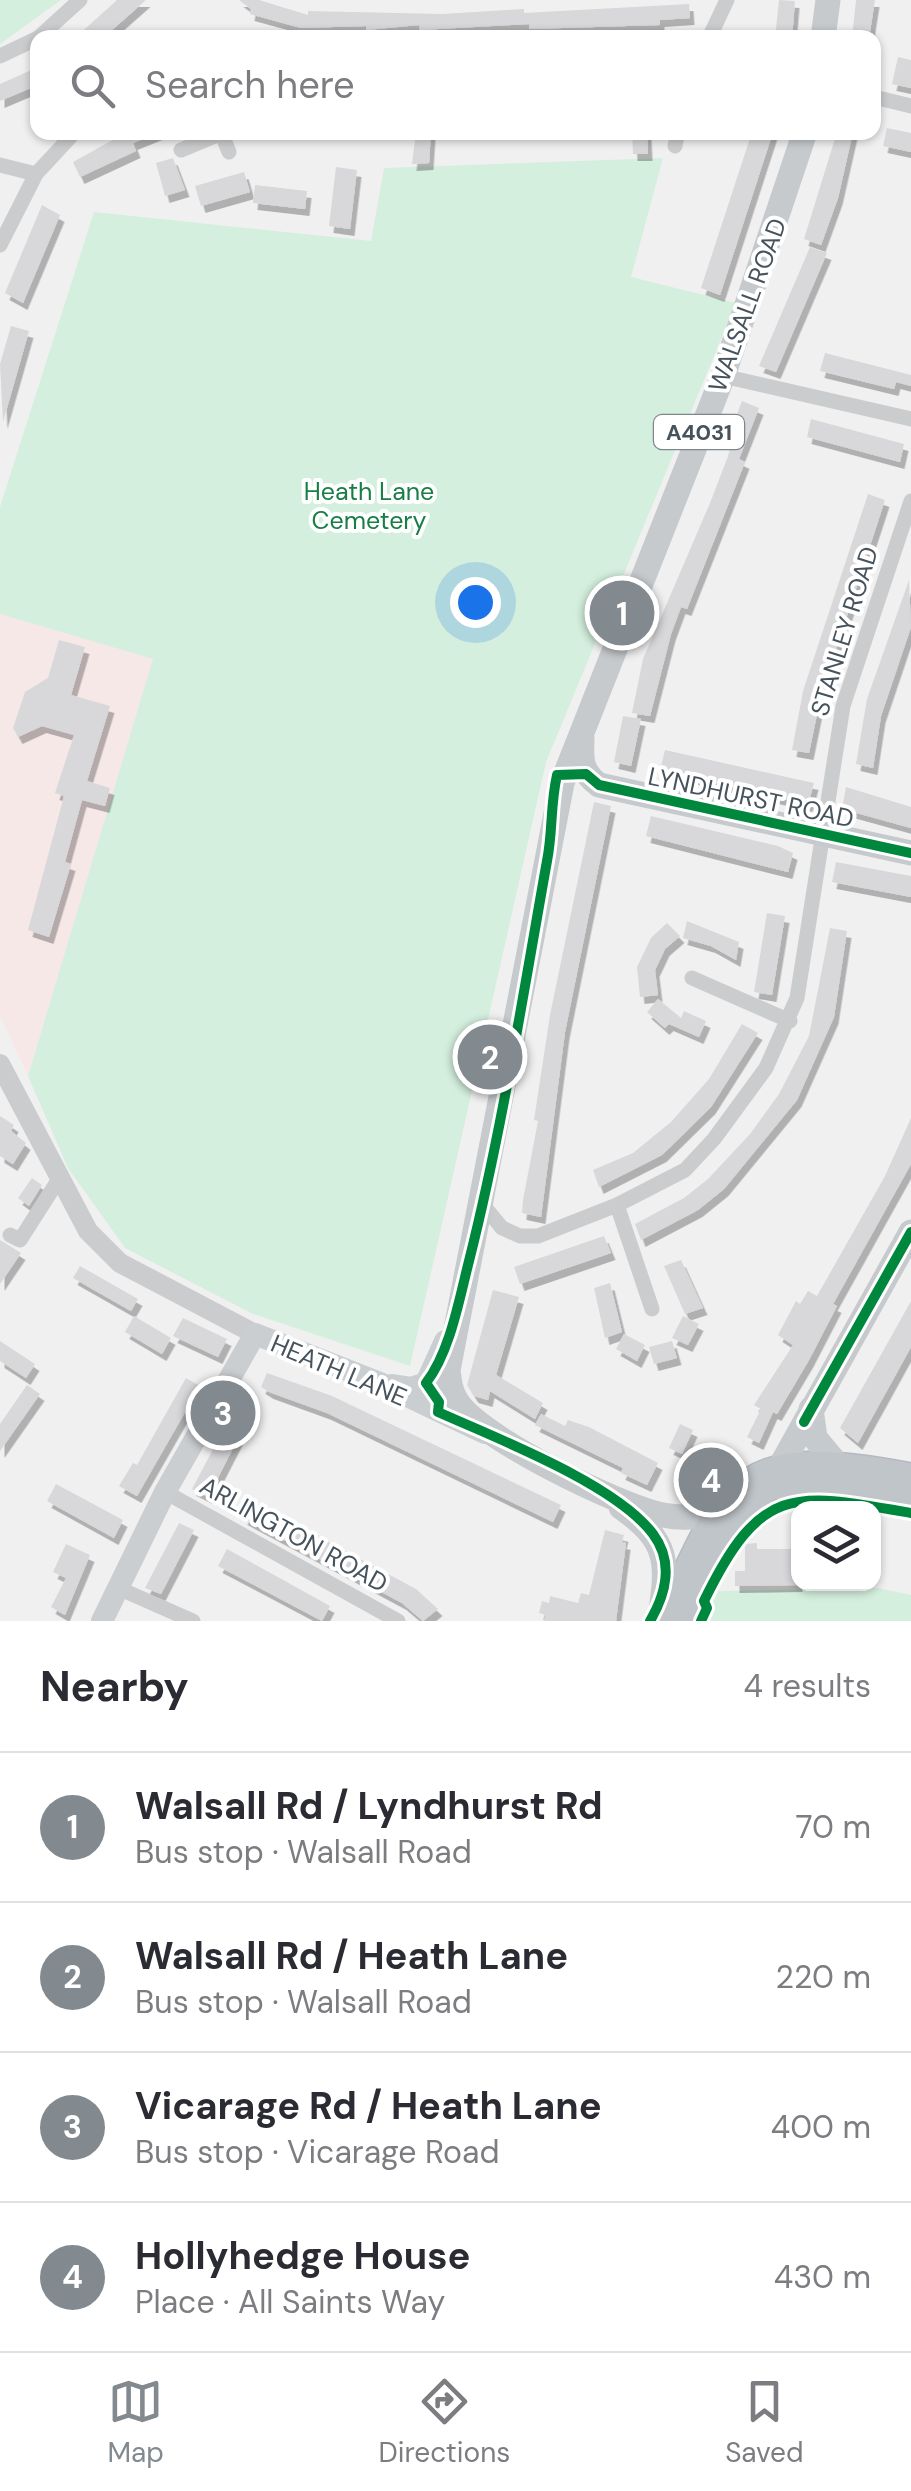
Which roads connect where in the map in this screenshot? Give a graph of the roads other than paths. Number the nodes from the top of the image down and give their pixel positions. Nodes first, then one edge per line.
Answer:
1 (80, 0) edge
2 (727, 0) edge
3 (828, 0) edge
4 (47, 30) edge
5 (712, 30) edge
6 (824, 30) edge
7 (30, 42) edge
8 (0, 56) edge
9 (881, 99) edge
10 (911, 106) edge
11 (68, 140) edge
12 (205, 140) edge
13 (224, 140) edge
14 (802, 140) edge
15 (180, 150) dead end
16 (228, 152) dead end
17 (0, 165) edge
18 (36, 174) junction
19 (0, 245) edge
20 (723, 376) junction
21 (911, 420) edge
22 (911, 501) edge
23 (582, 729) junction
24 (600, 784) junction
25 (553, 830) junction
26 (824, 833) junction
27 (911, 853) edge
28 (692, 978) dead end
29 (790, 1022) junction
30 (0, 1064) edge
31 (60, 1179) junction
32 (483, 1205) junction
33 (617, 1206) junction
34 (911, 1232) edge
35 (10, 1235) dead end
36 (459, 1300) junction
37 (652, 1309) dead end
38 (255, 1334) junction
39 (380, 1384) junction
40 (811, 1409) junction
41 (500, 1440) junction
42 (835, 1462) junction
43 (775, 1476) junction
44 (911, 1476) edge
45 (592, 1486) junction
46 (165, 1492) junction
47 (911, 1499) edge
48 (746, 1507) junction
49 (715, 1514) junction
50 (118, 1588) junction
51 (102, 1621) edge
52 (193, 1621) edge
53 (398, 1621) edge
54 (662, 1621) edge
55 (686, 1621) edge

1 - 4 street
2 - 5 street
3 - 6 main road
7 - 8 street
9 - 10 street
11 - 18 street
12 - 15 street
13 - 16 street
14 - 20 main road, WALSALL ROAD / A4031
17 - 18 street
18 - 19 street
20 - 21 street
20 - 23 main road, WALSALL ROAD / A4031
22 - 26 street, STANLEY ROAD
23 - 24 main road
23 - 25 main road, WALSALL ROAD / A4031
24 - 25 main road, A4031
24 - 26 main road, LYNDHURST ROAD
25 - 32 main road, WALSALL ROAD / A4031
26 - 27 main road, LYNDHURST ROAD
26 - 29 street, STANLEY ROAD
28 - 29 street
29 - 33 street, STANLEY ROAD
30 - 31 street, HEATH LANE
31 - 35 street
31 - 38 street, HEATH LANE
32 - 33 street, STANLEY ROAD
32 - 36 main road, WALSALL ROAD / A4031
33 - 37 street
34 - 40 main road, A4031
36 - 39 main road
36 - 41 main road, WALSALL ROAD / A4031
38 - 39 main road, HEATH LANE
38 - 46 main road
39 - 41 main road, HEATH LANE
40 - 42 main road
40 - 43 main road, A4031
41 - 45 main road, HEATH LANE / A4031
42 - 43 highway
42 - 44 highway
43 - 47 highway
43 - 48 highway, A4031
43 - 49 highway
45 - 49 main road, HEATH LANE / A4031
45 - 54 main road
46 - 50 main road
46 - 53 street, ARLINGTON ROAD
48 - 49 main road, A4031
48 - 55 highway, A4031
49 - 54 highway
50 - 51 main road
50 - 52 street

